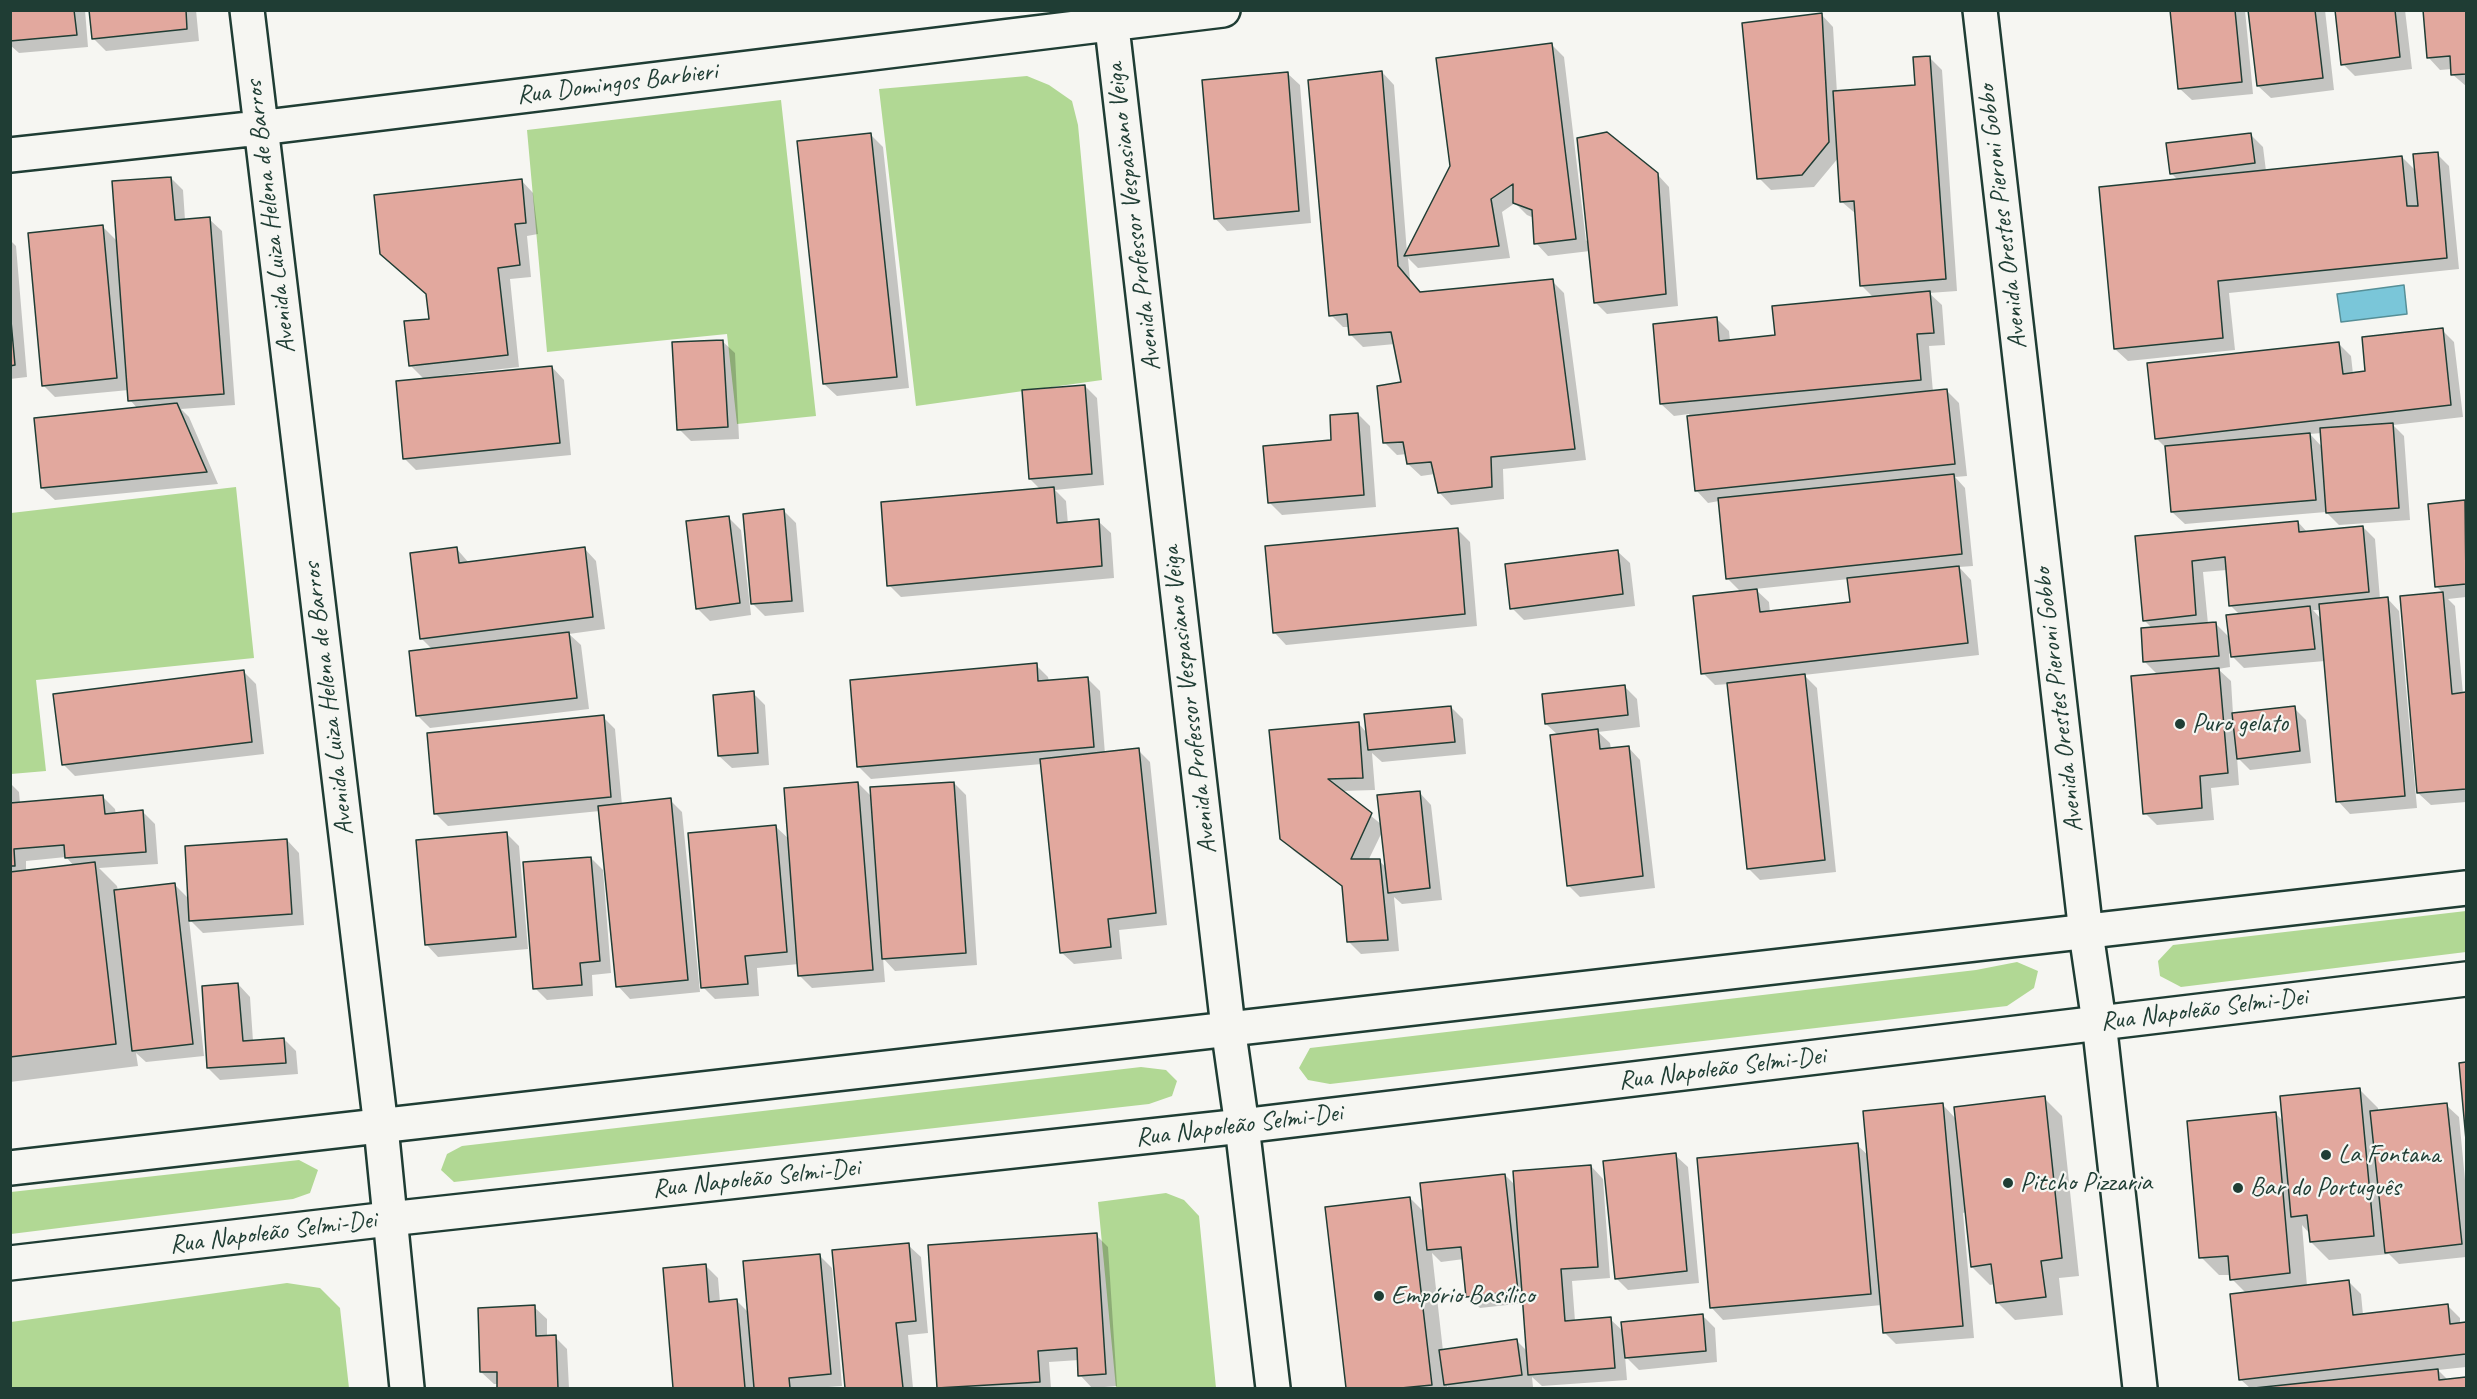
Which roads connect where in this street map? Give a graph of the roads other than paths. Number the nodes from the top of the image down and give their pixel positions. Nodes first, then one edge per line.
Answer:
1 (247, 10) edge
2 (1223, 10) edge
3 (1980, 10) edge
4 (1111, 17) edge
5 (259, 128) junction
6 (10, 155) edge
7 (2466, 888) edge
8 (2086, 933) junction
9 (2466, 979) edge
10 (2099, 1022) junction
11 (1228, 1027) junction
12 (1242, 1126) junction
13 (381, 1127) junction
14 (10, 1168) edge
15 (389, 1219) junction
16 (10, 1263) edge
17 (407, 1389) edge
18 (1273, 1389) edge
19 (2139, 1389) edge

1 - 5 street, Avenida Luiza Helena de Barros
2 - 4 street, Rua Domingos Barbieri
3 - 8 street, Avenida Orestes Pieroni Gobbo
4 - 5 street, Rua Domingos Barbieri
4 - 11 street, Avenida Professor Vespasiano Veiga
5 - 6 street, Rua Domingos Barbieri
5 - 13 street, Avenida Luiza Helena de Barros
7 - 8 street
8 - 10 street, Avenida Orestes Pieroni Gobbo
8 - 11 street
9 - 10 street, Rua Napoleão Selmi-Dei
10 - 12 street, Rua Napoleão Selmi-Dei
10 - 19 street, Avenida Orestes Pieroni Gobbo
11 - 12 street, Avenida Professor Vespasiano Veiga
11 - 13 street
12 - 15 street, Rua Napoleão Selmi-Dei
12 - 18 street, Avenida Professor Vespasiano Veiga
13 - 14 street
13 - 15 street, Avenida Luiza Helena de Barros
15 - 16 street, Rua Napoleão Selmi-Dei
15 - 17 street, Avenida Luiza Helena de Barros

